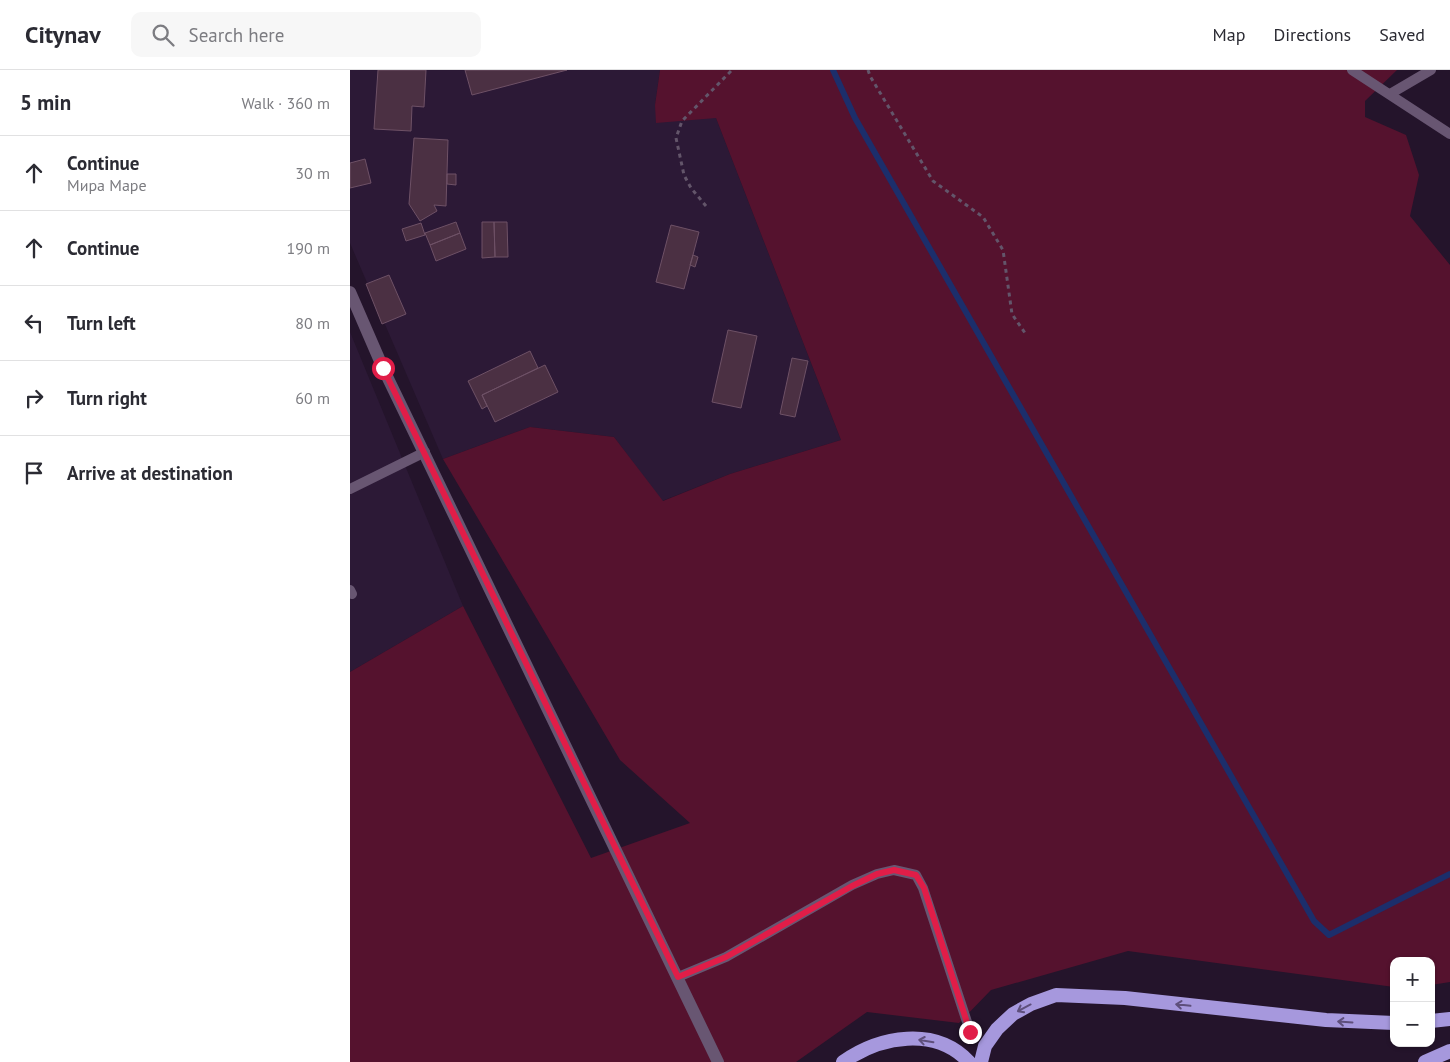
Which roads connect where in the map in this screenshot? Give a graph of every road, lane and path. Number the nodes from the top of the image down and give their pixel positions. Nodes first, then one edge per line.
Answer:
1 (732, 70) edge
2 (868, 70) edge
3 (1352, 70) edge
4 (1432, 70) edge
5 (1390, 94) junction
6 (1450, 134) edge
7 (706, 206) dead end
8 (350, 292) edge
9 (1025, 333) dead end
10 (425, 452) junction
11 (350, 489) edge
12 (678, 977) junction
13 (1450, 1019) edge
14 (1435, 1021) edge
15 (1390, 1023) edge
16 (970, 1032) dead end
17 (1450, 1051) edge
18 (718, 1062) edge
19 (843, 1062) edge
20 (969, 1062) edge
21 (981, 1062) edge
22 (1425, 1062) edge

1 - 7 path
2 - 9 path
3 - 5 lane
4 - 5 lane
5 - 6 lane
8 - 10 street
10 - 11 lane
10 - 12 street
12 - 16 lane
12 - 18 street
13 - 14 highway
15 -> 21 highway
17 - 22 highway
20 -> 19 highway

